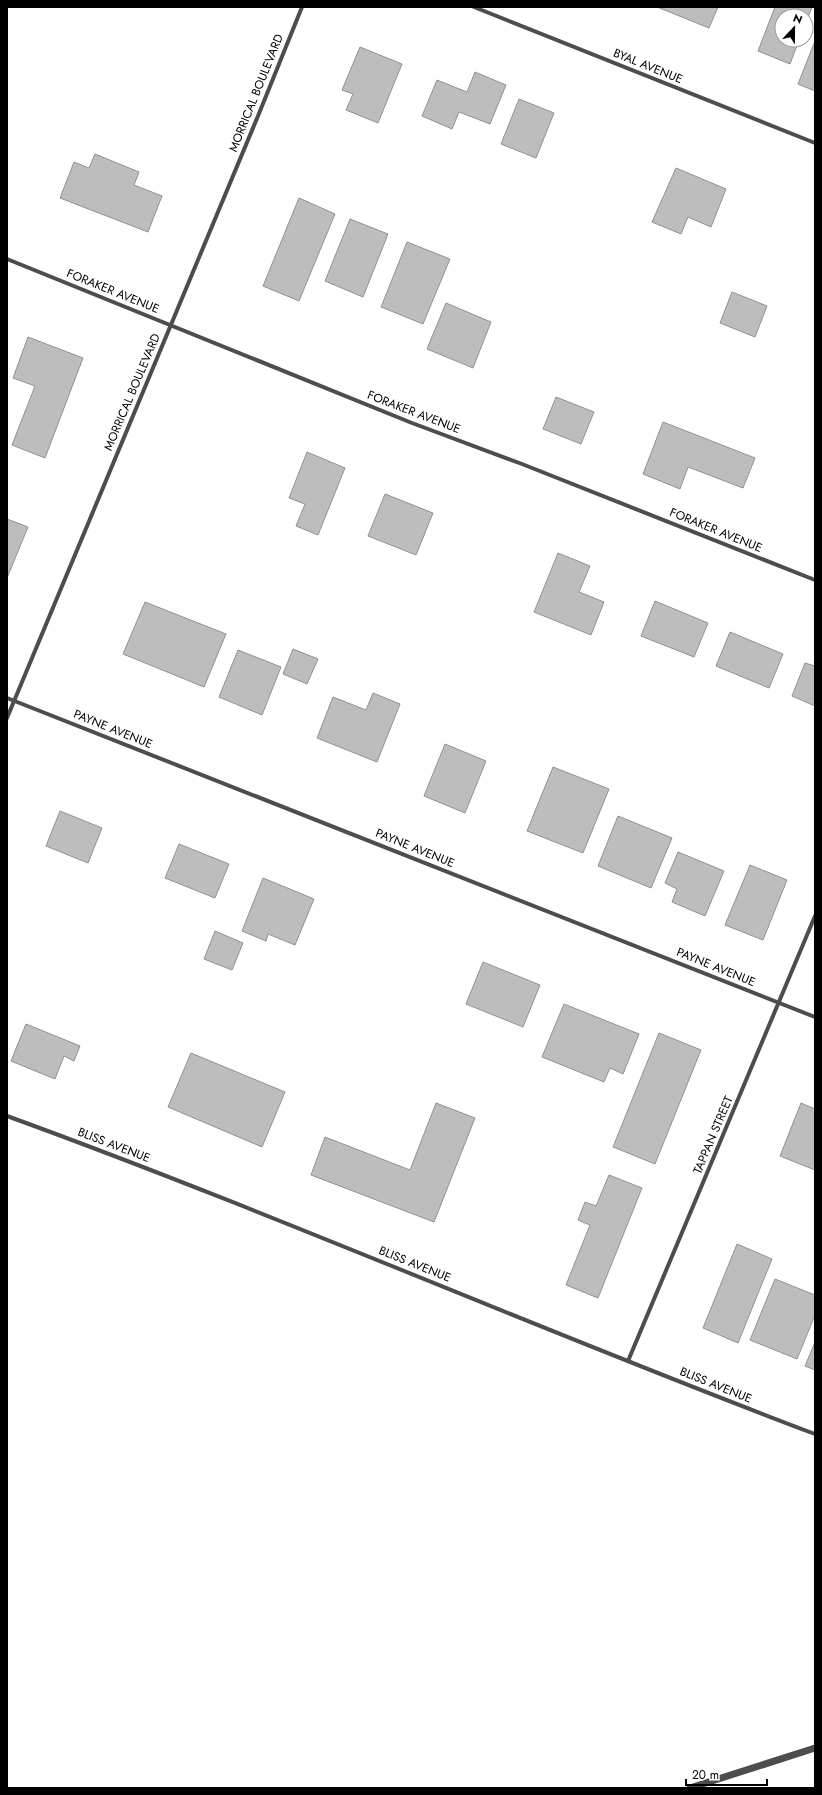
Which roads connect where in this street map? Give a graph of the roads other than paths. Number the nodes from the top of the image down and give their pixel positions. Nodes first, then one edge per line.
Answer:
1 (302, 7) edge
2 (474, 7) edge
3 (815, 143) edge
4 (7, 259) edge
5 (171, 325) junction
6 (815, 580) edge
7 (7, 698) edge
8 (14, 700) junction
9 (7, 718) edge
10 (815, 916) edge
11 (779, 1003) junction
12 (815, 1017) edge
13 (7, 1116) edge
14 (628, 1361) junction
15 (815, 1434) edge
16 (815, 1748) edge
17 (690, 1788) edge

1 - 5 street, MORRICAL BOULEVARD
2 - 3 street, BYAL AVENUE
4 - 5 street, FORAKER AVENUE
5 - 6 street, FORAKER AVENUE
5 - 8 street, MORRICAL BOULEVARD
7 - 8 street, PAYNE AVENUE
8 - 9 street, MORRICAL BOULEVARD
8 - 11 street, PAYNE AVENUE
10 - 11 street, TAPPAN STREET
11 - 12 street, PAYNE AVENUE
11 - 14 street, TAPPAN STREET
13 - 14 street, BLISS AVENUE
14 - 15 street, BLISS AVENUE
16 - 17 street

